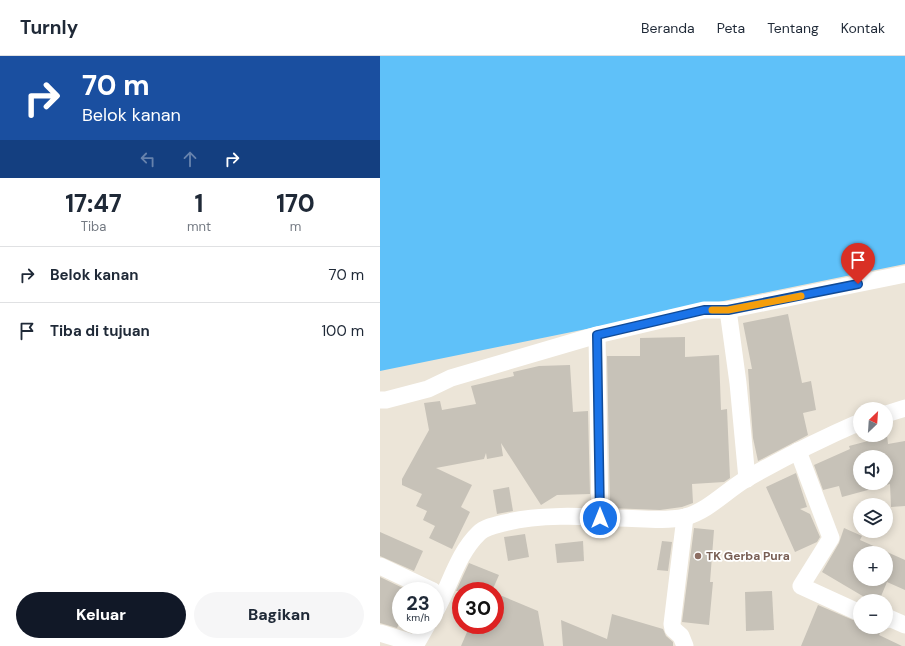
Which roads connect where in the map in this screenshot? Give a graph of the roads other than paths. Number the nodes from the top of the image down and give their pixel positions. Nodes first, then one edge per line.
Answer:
1 (905, 274) edge
2 (728, 310) junction
3 (597, 335) junction
4 (380, 400) edge
5 (905, 408) edge
6 (893, 412) edge
7 (853, 425) edge
8 (798, 451) junction
9 (747, 479) junction
10 (685, 517) junction
11 (600, 518) junction
12 (380, 566) edge
13 (414, 582) edge
14 (444, 582) edge
15 (853, 610) edge
16 (893, 620) edge
17 (905, 625) edge
18 (380, 633) edge
19 (422, 634) edge
20 (416, 645) edge
21 (685, 646) edge

1 - 2 street
2 - 3 street
2 - 9 street
3 - 4 street
3 - 11 street
5 - 6 street
7 - 8 street
8 - 9 street
8 - 15 street
9 - 10 street
10 - 11 street
10 - 21 street
11 - 14 street
12 - 13 street
16 - 17 street
18 - 20 street
19 - 20 street

